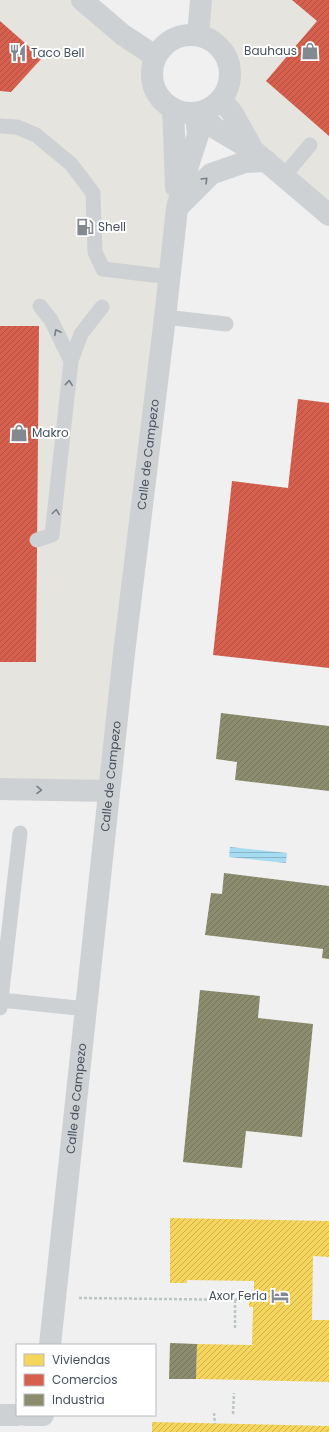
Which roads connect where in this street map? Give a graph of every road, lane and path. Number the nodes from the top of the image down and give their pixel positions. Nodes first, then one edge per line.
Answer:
1 (82, 0) edge
2 (201, 0) edge
3 (198, 35) junction
4 (156, 56) junction
5 (222, 100) junction
6 (172, 109) junction
7 (198, 114) junction
8 (0, 126) edge
9 (310, 145) dead end
10 (260, 156) junction
11 (284, 176) junction
12 (177, 208) junction
13 (329, 215) edge
14 (170, 277) junction
15 (40, 306) dead end
16 (102, 307) dead end
17 (165, 317) junction
18 (226, 324) dead end
19 (71, 361) junction
20 (37, 540) dead end
21 (0, 789) edge
22 (108, 791) junction
23 (20, 833) dead end
24 (0, 1004) edge
25 (87, 1009) junction
26 (56, 1298) junction
27 (235, 1300) junction
28 (249, 1300) dead end
29 (235, 1328) dead end
30 (50, 1344) edge
31 (234, 1393) dead end
32 (214, 1414) dead end
33 (233, 1414) dead end
34 (0, 1415) edge
35 (16, 1415) edge
36 (43, 1416) edge
37 (214, 1424) dead end
38 (43, 1432) edge

1 - 4 street
2 - 3 street
3 - 4 street
3 - 5 street
4 - 6 street
5 - 7 street
5 - 10 street
6 - 7 street
6 - 12 street, Calle de Campezo
7 - 10 street
7 - 12 street, Calle de Campezo
8 - 14 lane
9 - 11 lane
10 - 11 street
12 -> 10 street
11 - 13 street
12 - 14 street, Calle de Campezo
14 - 17 street, Calle de Campezo
19 -> 15 lane
16 - 19 lane
17 - 18 lane
17 - 22 street, Calle de Campezo
20 -> 19 lane
21 -> 22 street
22 - 25 street, Calle de Campezo
23 - 24 lane
24 - 25 lane
25 - 26 street, Calle de Campezo
26 - 27 path
26 - 30 street, Calle de Campezo
27 - 28 path
27 - 29 path
31 - 33 path
32 - 37 path
34 - 35 street
36 - 38 street

